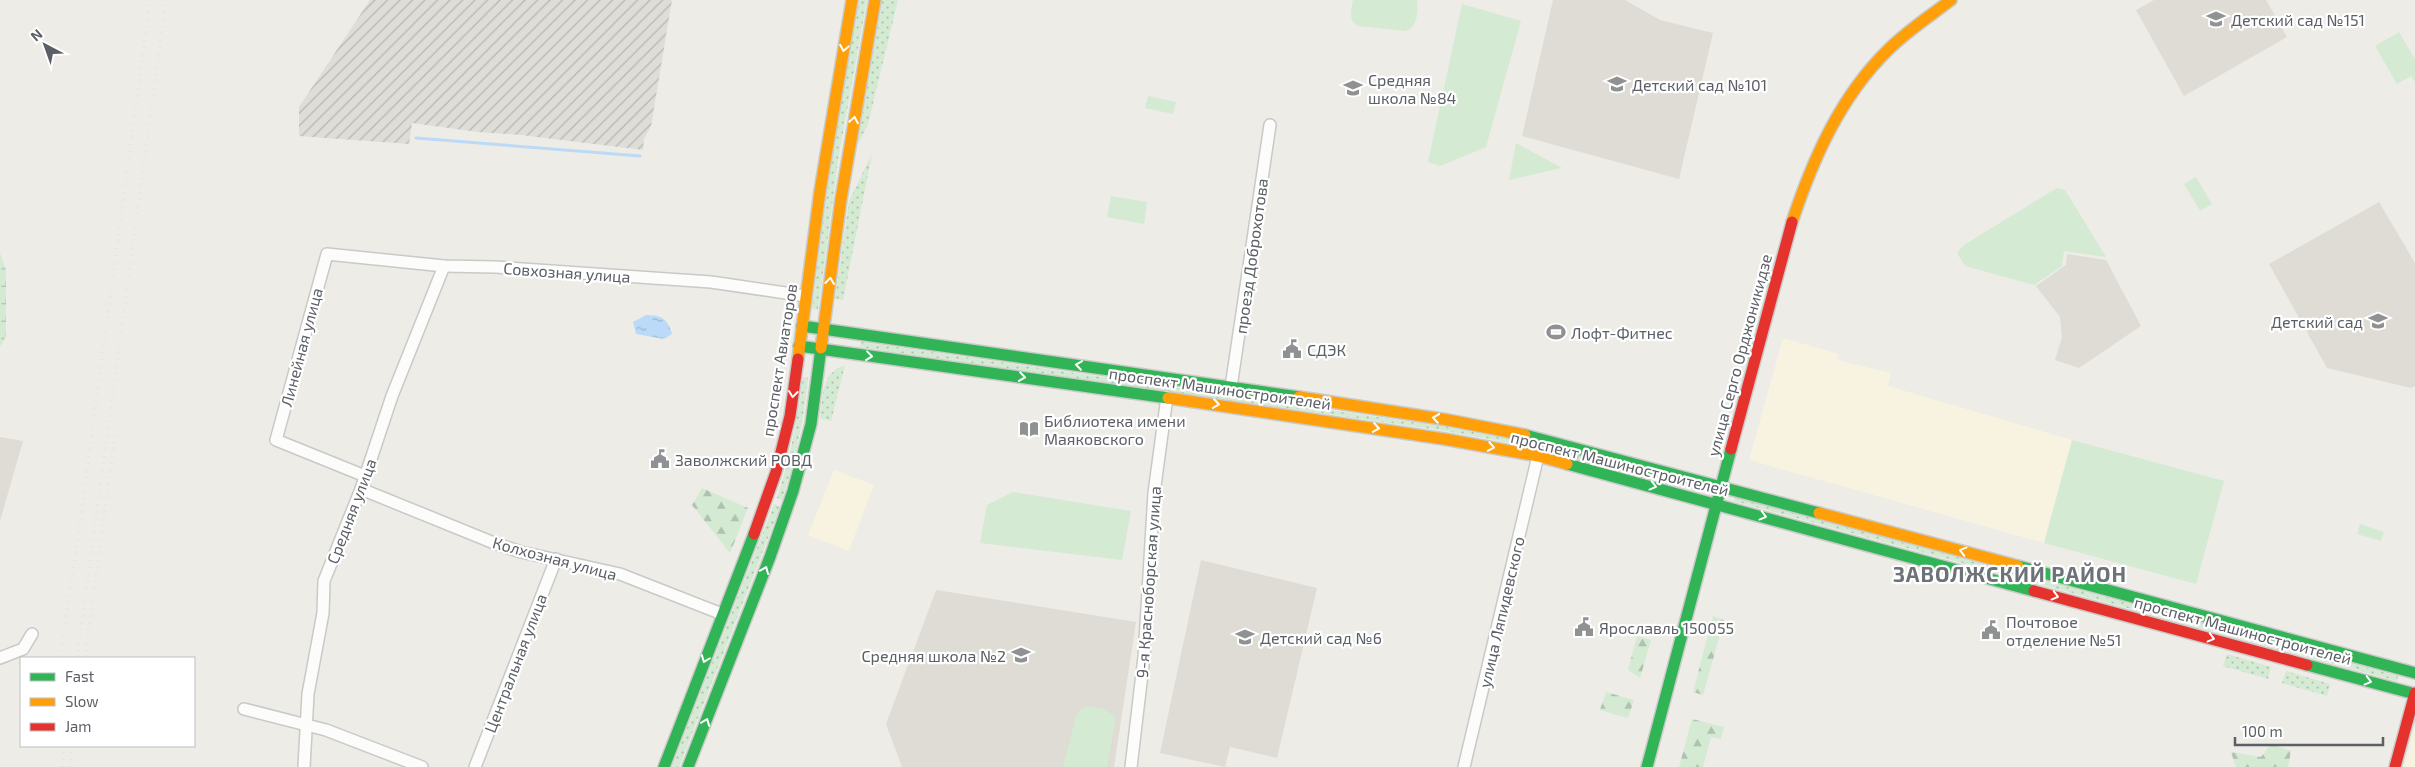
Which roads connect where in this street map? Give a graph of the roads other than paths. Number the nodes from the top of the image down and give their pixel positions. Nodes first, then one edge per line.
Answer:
1 (852, 0) edge
2 (875, 0) edge
3 (1951, 0) edge
4 (1270, 124) dead end
5 (327, 254) joint
6 (444, 266) junction
7 (806, 296) junction
8 (802, 326) junction
9 (824, 329) junction
10 (799, 346) junction
11 (821, 349) junction
12 (1231, 387) junction
13 (1167, 397) junction
14 (1538, 456) junction
15 (365, 476) junction
16 (1721, 485) junction
17 (361, 489) junction
18 (1716, 504) junction
19 (556, 560) junction
20 (722, 614) junction
21 (32, 634) dead end
22 (0, 658) edge
23 (2415, 674) edge
24 (2415, 694) edge
25 (244, 709) dead end
26 (307, 724) junction
27 (304, 767) edge
28 (422, 767) edge
29 (474, 767) edge
30 (664, 767) edge
31 (688, 767) edge
32 (1131, 767) edge
33 (1464, 767) edge
34 (1647, 767) edge
35 (2395, 767) edge

1 -> 7 main road, проспект Авиаторов
9 -> 2 main road
3 - 16 main road, улица Серго Орджоникидзе
4 - 12 street, проезд Доброхотова
5 - 6 street, Совхозная улица
5 - 15 street, Линейная улица
6 - 7 street, Совхозная улица
6 - 15 street, Средняя улица
7 - 8 main road, проспект Авиаторов
8 - 9 main road, проспект Машиностроителей
8 - 10 main road, проспект Авиаторов
9 - 11 main road
12 -> 9 main road, проспект Машиностроителей
10 - 11 main road, проспект Машиностроителей
10 -> 20 main road, проспект Авиаторов
11 -> 13 main road, проспект Машиностроителей
31 -> 11 main road
16 -> 12 main road, проспект Машиностроителей
13 -> 14 main road, проспект Машиностроителей
13 - 32 street, 9-я Красноборская улица
14 -> 18 main road, проспект Машиностроителей
14 - 33 street, улица Ляпидевского
15 - 17 street, Средняя улица
16 - 18 main road, улица Серго Орджоникидзе
23 -> 16 main road, проспект Машиностроителей
17 - 19 street, Колхозная улица
17 - 26 street, Средняя улица
18 -> 24 main road, проспект Машиностроителей
18 - 34 main road, улица Серго Орджоникидзе
19 - 20 street, Колхозная улица
19 - 29 street, Центральная улица
20 -> 30 main road, проспект Авиаторов
21 - 22 street
24 - 35 main road
25 - 26 street
26 - 27 street, Средняя улица
26 - 28 street

